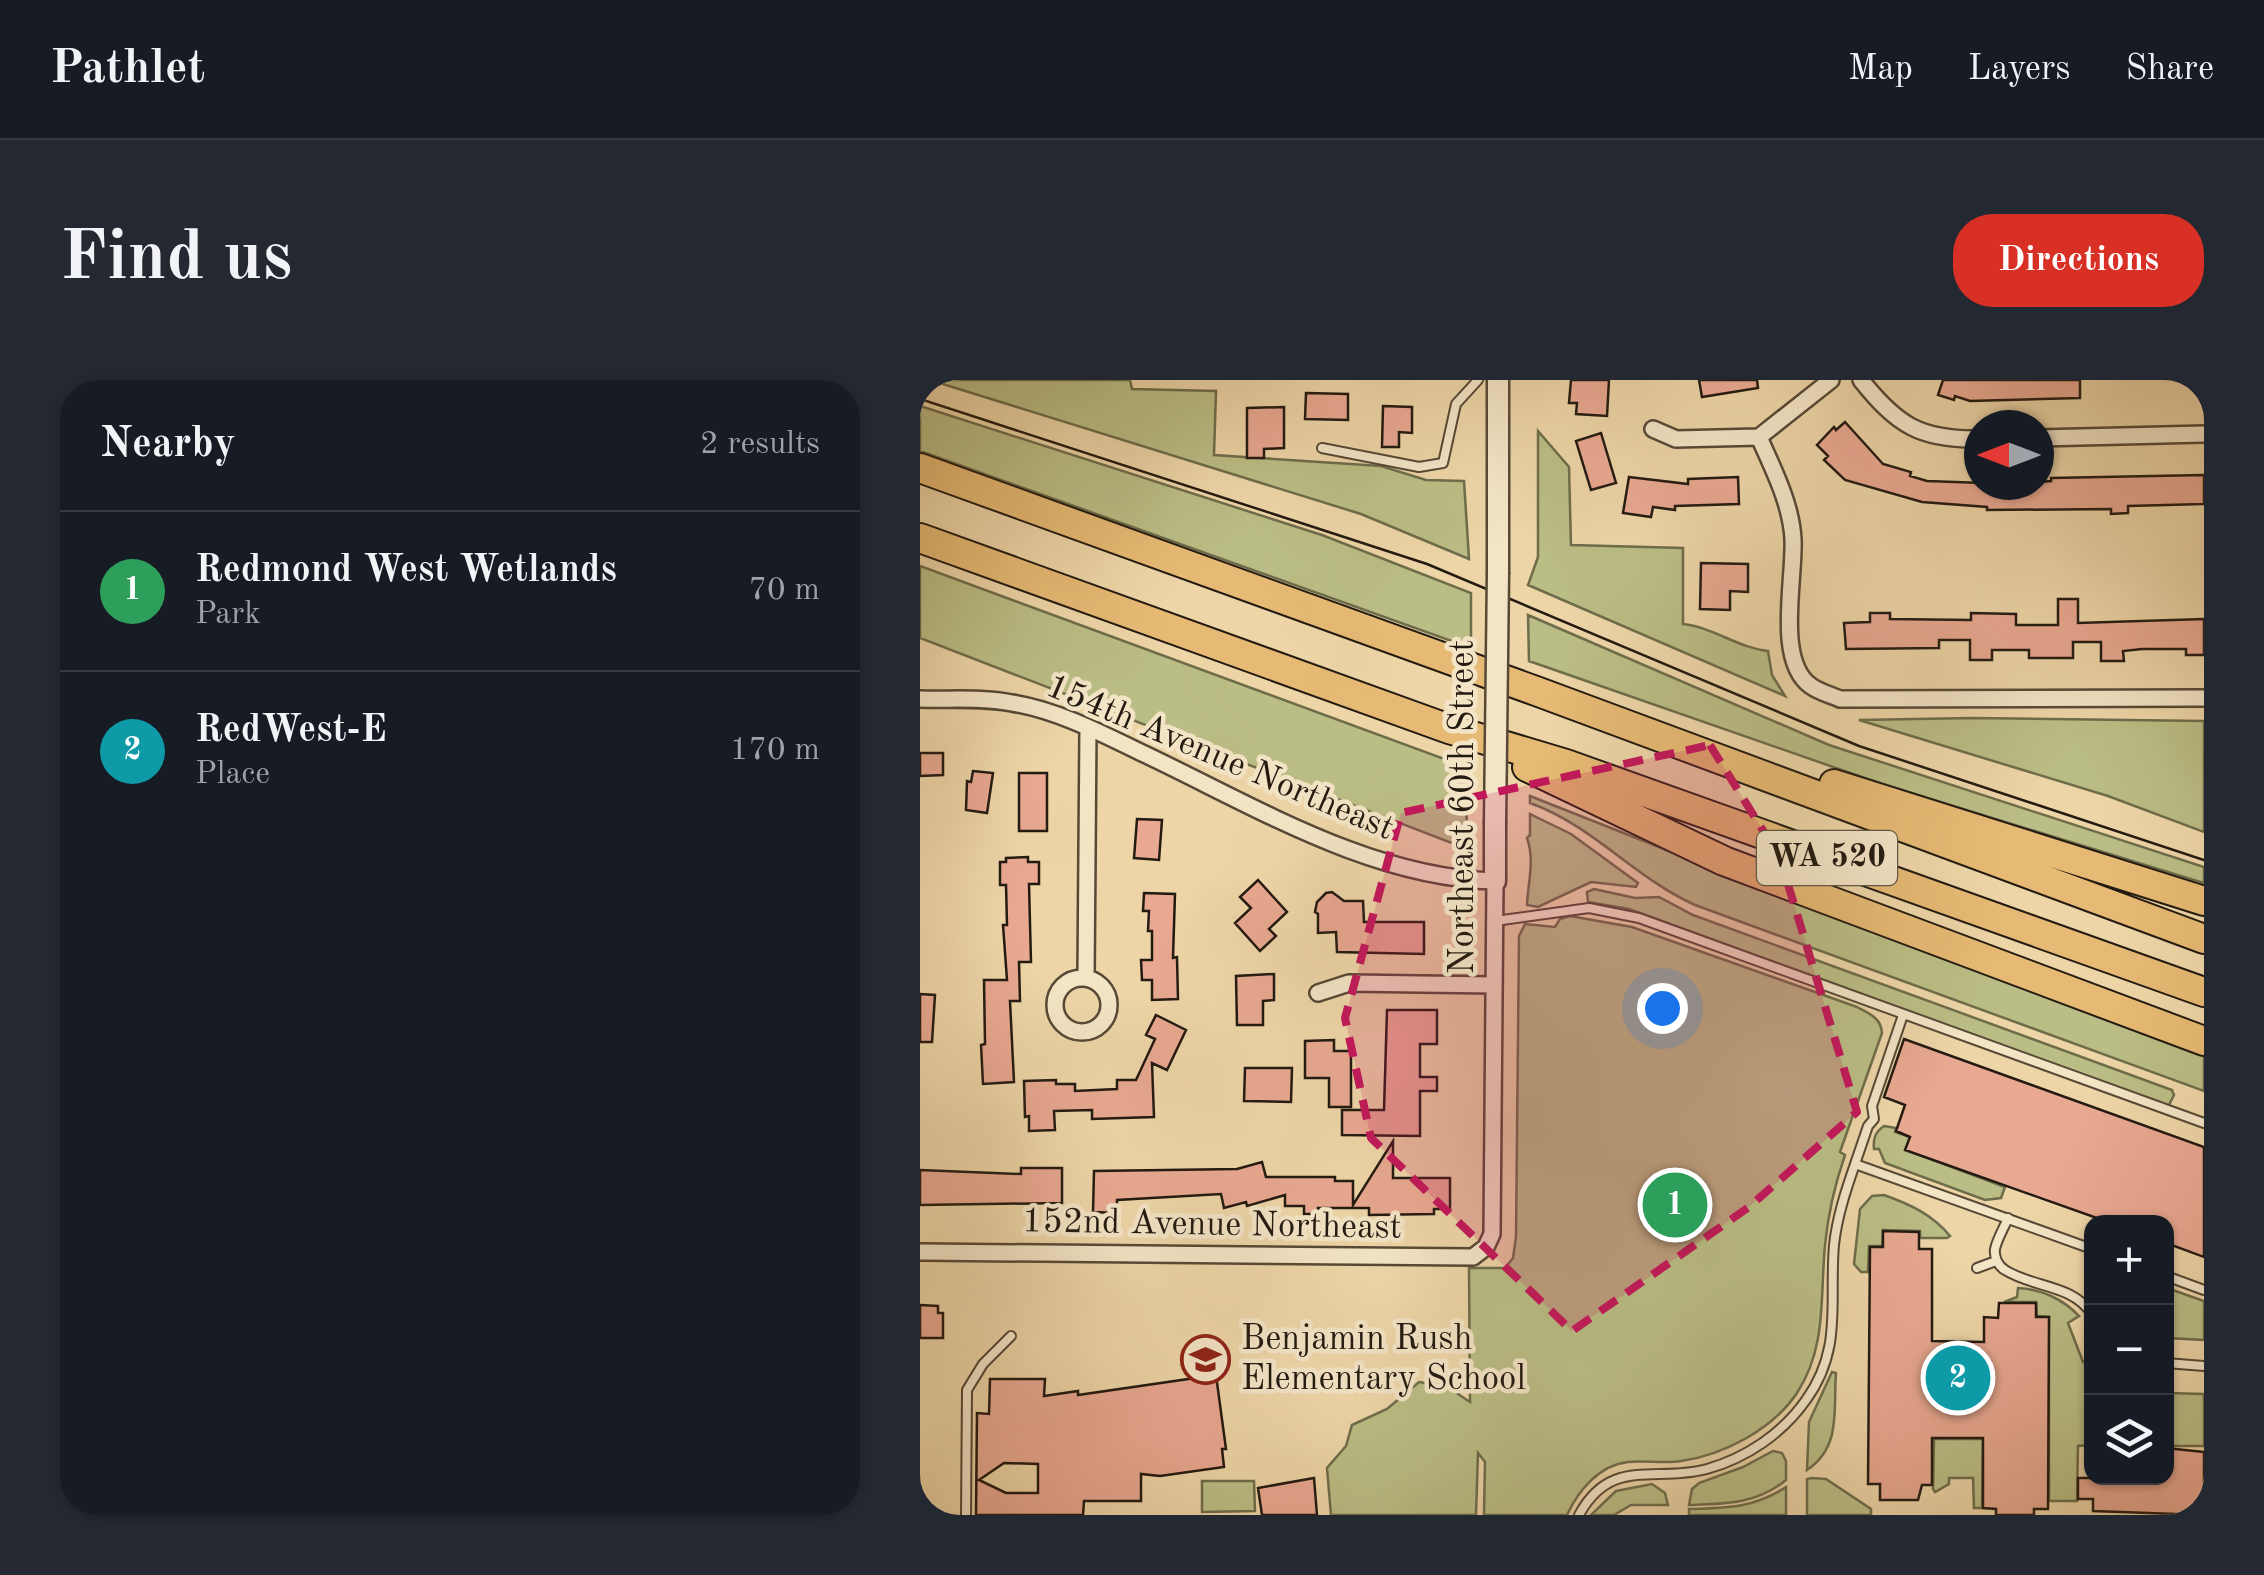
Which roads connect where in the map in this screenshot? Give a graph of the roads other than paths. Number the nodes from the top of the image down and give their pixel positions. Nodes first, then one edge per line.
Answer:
1 (1478, 380) edge
2 (1498, 380) edge
3 (1831, 380) edge
4 (1861, 380) edge
5 (1653, 429) dead end
6 (2204, 434) edge
7 (1759, 436) junction
8 (2054, 438) edge
9 (1964, 439) edge
10 (1322, 448) dead end
11 (920, 468) edge
12 (920, 538) edge
13 (1536, 691) junction
14 (2204, 698) edge
15 (920, 700) edge
16 (1088, 728) junction
17 (1449, 729) junction
18 (1495, 881) junction
19 (2204, 901) edge
20 (1495, 920) junction
21 (2204, 939) edge
22 (1086, 978) dead end
23 (1494, 986) junction
24 (2204, 992) edge
25 (1318, 993) dead end
26 (1903, 1015) junction
27 (2204, 1041) edge
28 (2204, 1124) edge
29 (1855, 1164) junction
30 (2008, 1218) junction
31 (1492, 1234) joint
32 (2084, 1246) edge
33 (920, 1252) edge
34 (1996, 1261) junction
35 (1977, 1268) dead end
36 (2174, 1279) edge
37 (2204, 1290) edge
38 (2085, 1305) edge
39 (1011, 1336) dead end
40 (2174, 1364) edge
41 (2204, 1366) edge
42 (966, 1515) edge
43 (1579, 1515) edge

1 - 10 lane
2 - 18 street, Northeast 60th Street, bridge
3 - 7 street
4 - 9 street
5 - 7 street
6 - 8 street
7 - 14 street
11 - 13 highway, WA 520
12 - 17 highway, WA 520
13 - 19 highway
13 - 21 highway, WA 520
15 - 16 street, 154th Avenue Northeast
16 - 18 street, 154th Avenue Northeast
16 - 22 street
17 - 24 highway, WA 520
17 - 27 highway
18 - 20 street, Northeast 60th Street
20 - 23 street, Northeast 60th Street
20 - 26 lane
23 - 25 street
23 - 31 street, Northeast 60th Street
26 - 28 lane
26 - 29 lane
29 - 30 lane
29 - 43 lane
30 - 32 lane
30 - 34 lane
31 - 33 street, 152nd Avenue Northeast
34 - 35 lane
34 - 38 lane
36 - 37 lane
39 - 42 lane
40 - 41 lane

